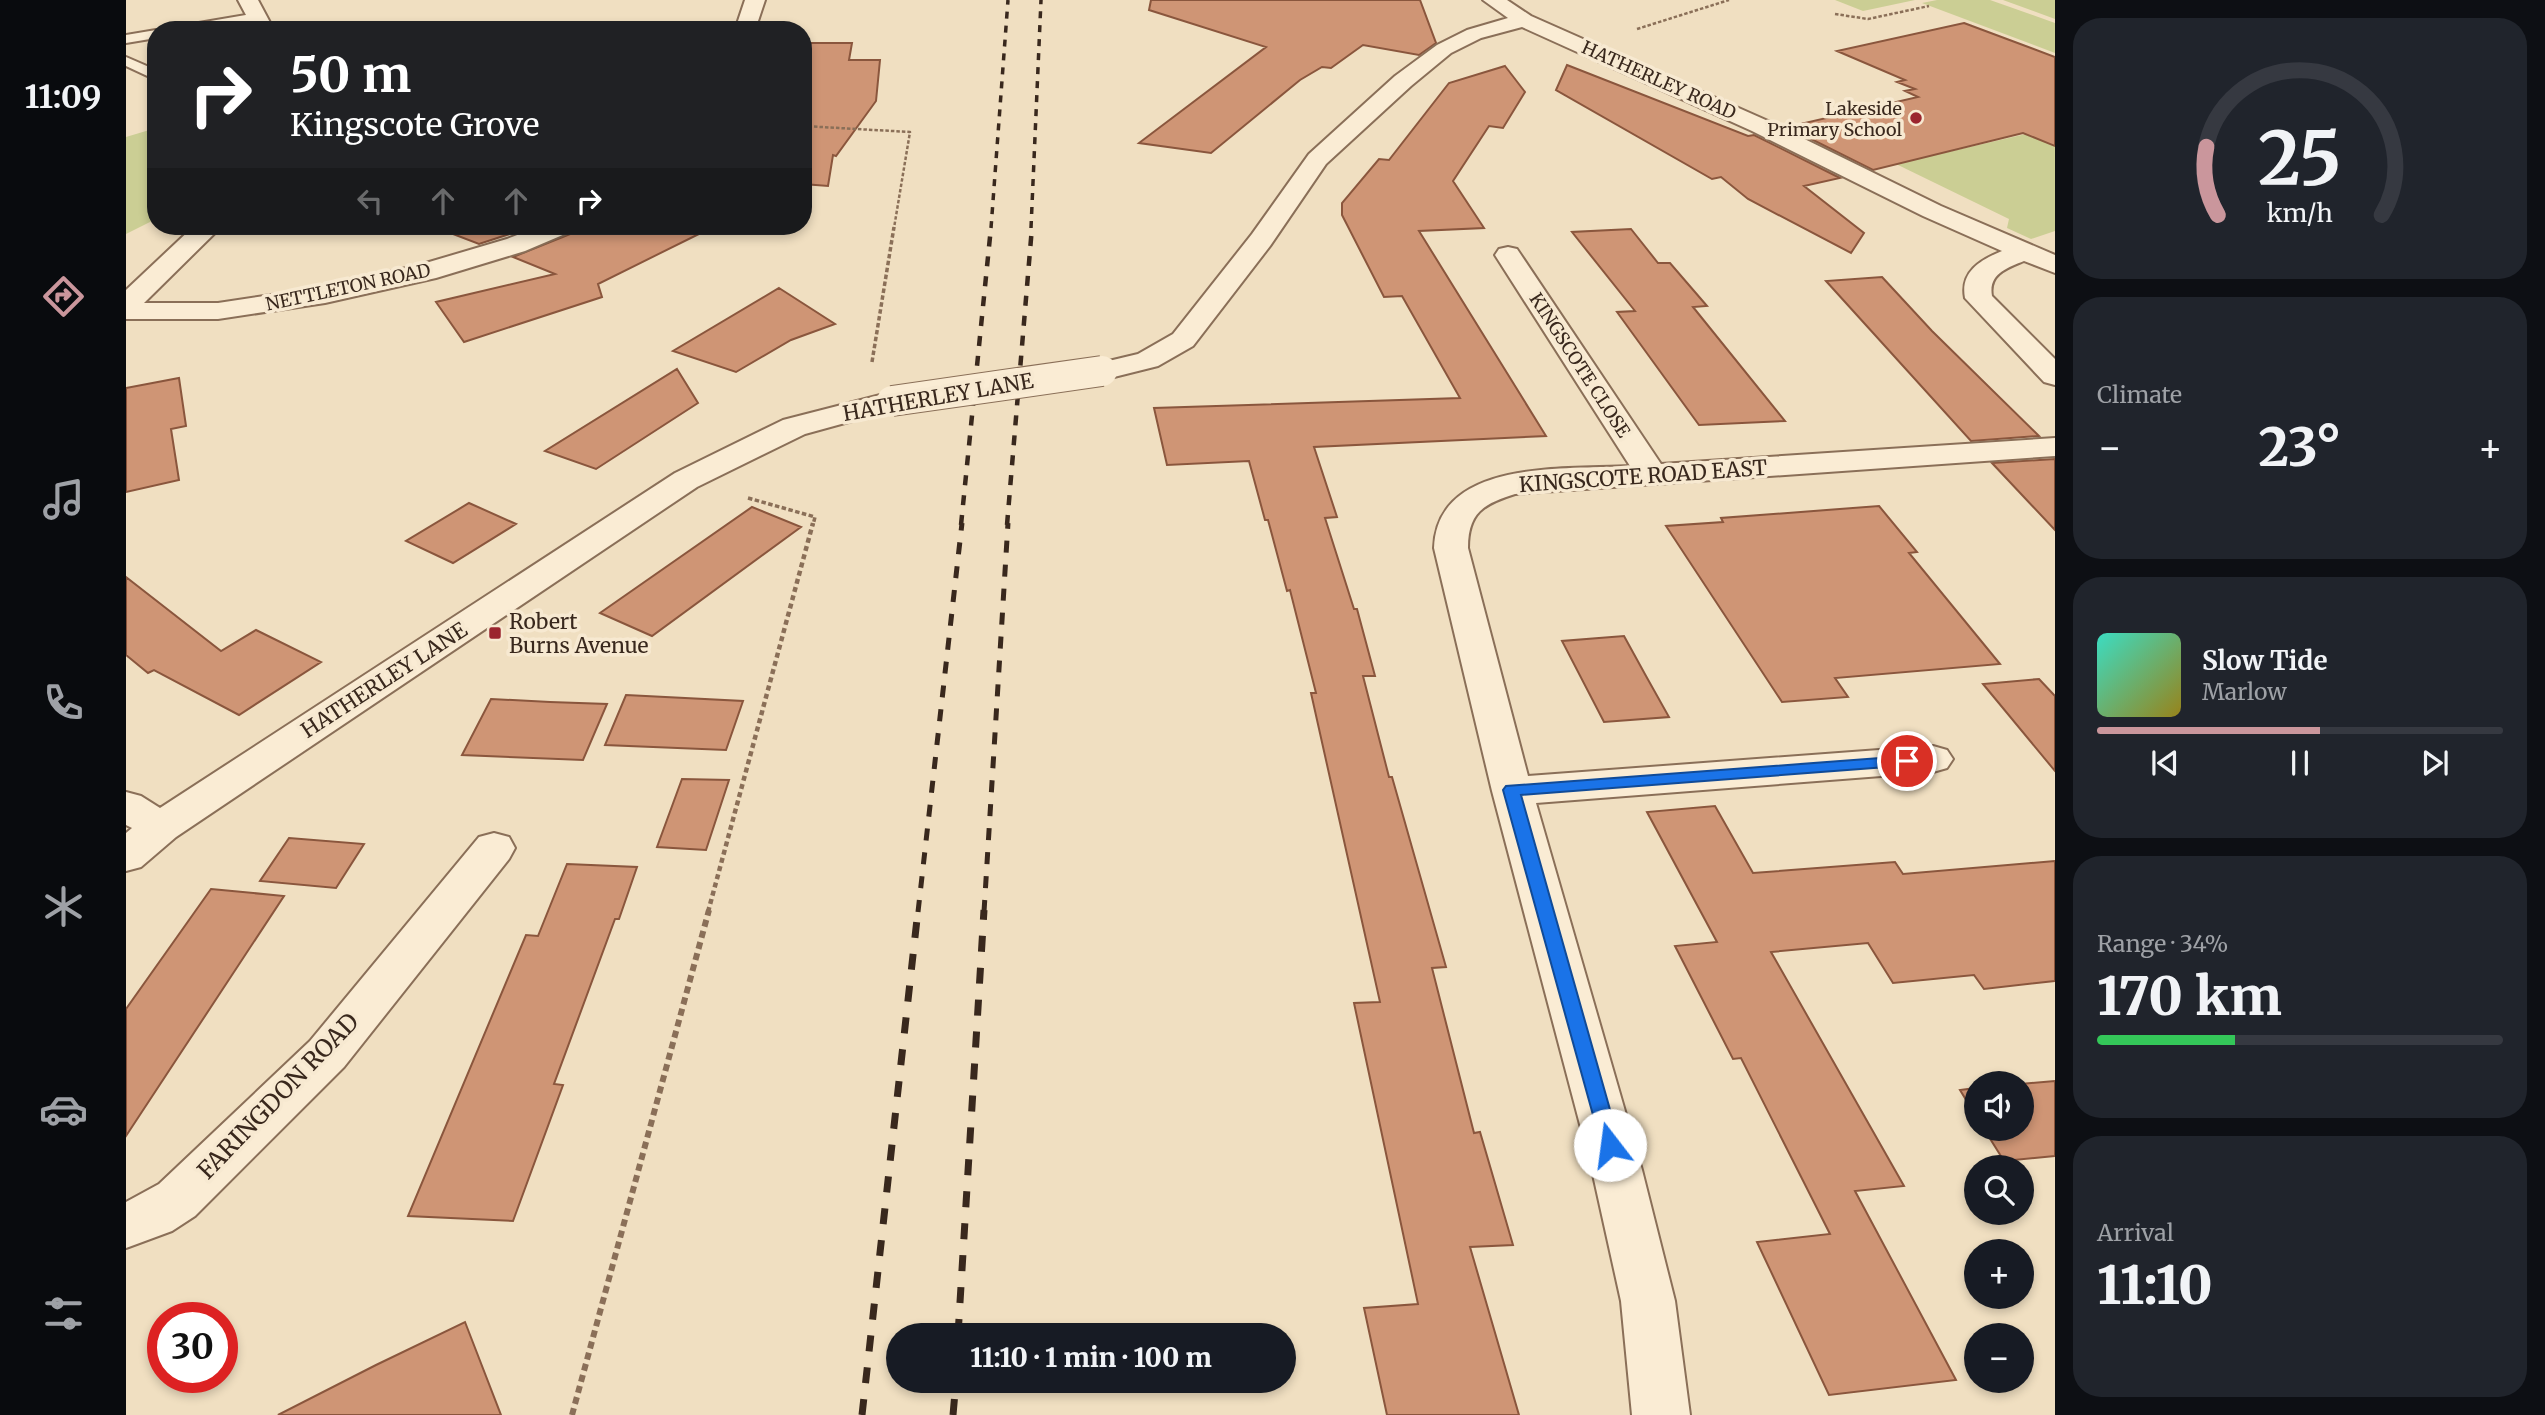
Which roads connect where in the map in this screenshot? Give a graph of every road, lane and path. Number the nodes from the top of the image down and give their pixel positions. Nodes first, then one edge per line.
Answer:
1 (755, 0) edge
2 (1493, 0) edge
3 (1729, 0) edge
4 (1929, 6) dead end
5 (1835, 14) dead end
6 (257, 16) edge
7 (1524, 20) junction
8 (230, 21) edge
9 (748, 21) edge
10 (147, 36) edge
11 (126, 39) edge
12 (1579, 44) junction
13 (126, 61) edge
14 (147, 72) edge
15 (812, 127) edge
16 (200, 235) edge
17 (541, 235) edge
18 (2024, 251) junction
19 (1508, 255) dead end
20 (2055, 265) edge
21 (126, 305) edge
22 (126, 311) edge
23 (2055, 376) edge
24 (878, 404) junction
25 (2055, 447) edge
26 (1651, 475) junction
27 (686, 480) junction
28 (1933, 759) dead end
29 (1512, 790) junction
30 (126, 806) edge
31 (161, 827) junction
32 (494, 848) dead end
33 (126, 856) edge
34 (126, 1225) edge
35 (572, 1415) edge
36 (1661, 1415) edge

1 - 9 street
2 - 7 street, HATHERLEY ROAD
3 - 12 path
4 - 5 path
6 - 8 lane
7 - 12 street, HATHERLEY ROAD
7 - 24 street, HATHERLEY LANE, bridge
10 - 11 lane
12 - 18 street, HATHERLEY ROAD
13 - 14 lane
15 - 24 path
16 - 21 street
17 - 22 street, NETTLETON ROAD
18 - 20 street, HATHERLEY ROAD
18 - 23 street
19 - 26 street, KINGSCOTE CLOSE
24 - 27 street, HATHERLEY LANE
25 - 26 street, KINGSCOTE ROAD EAST
26 - 29 street, KINGSCOTE ROAD EAST
27 - 31 street, HATHERLEY LANE
27 - 35 path
28 - 29 street
29 - 36 street, KINGSCOTE ROAD EAST
30 - 31 street
31 - 33 street, HATHERLEY LANE
32 - 34 street, FARINGDON ROAD

